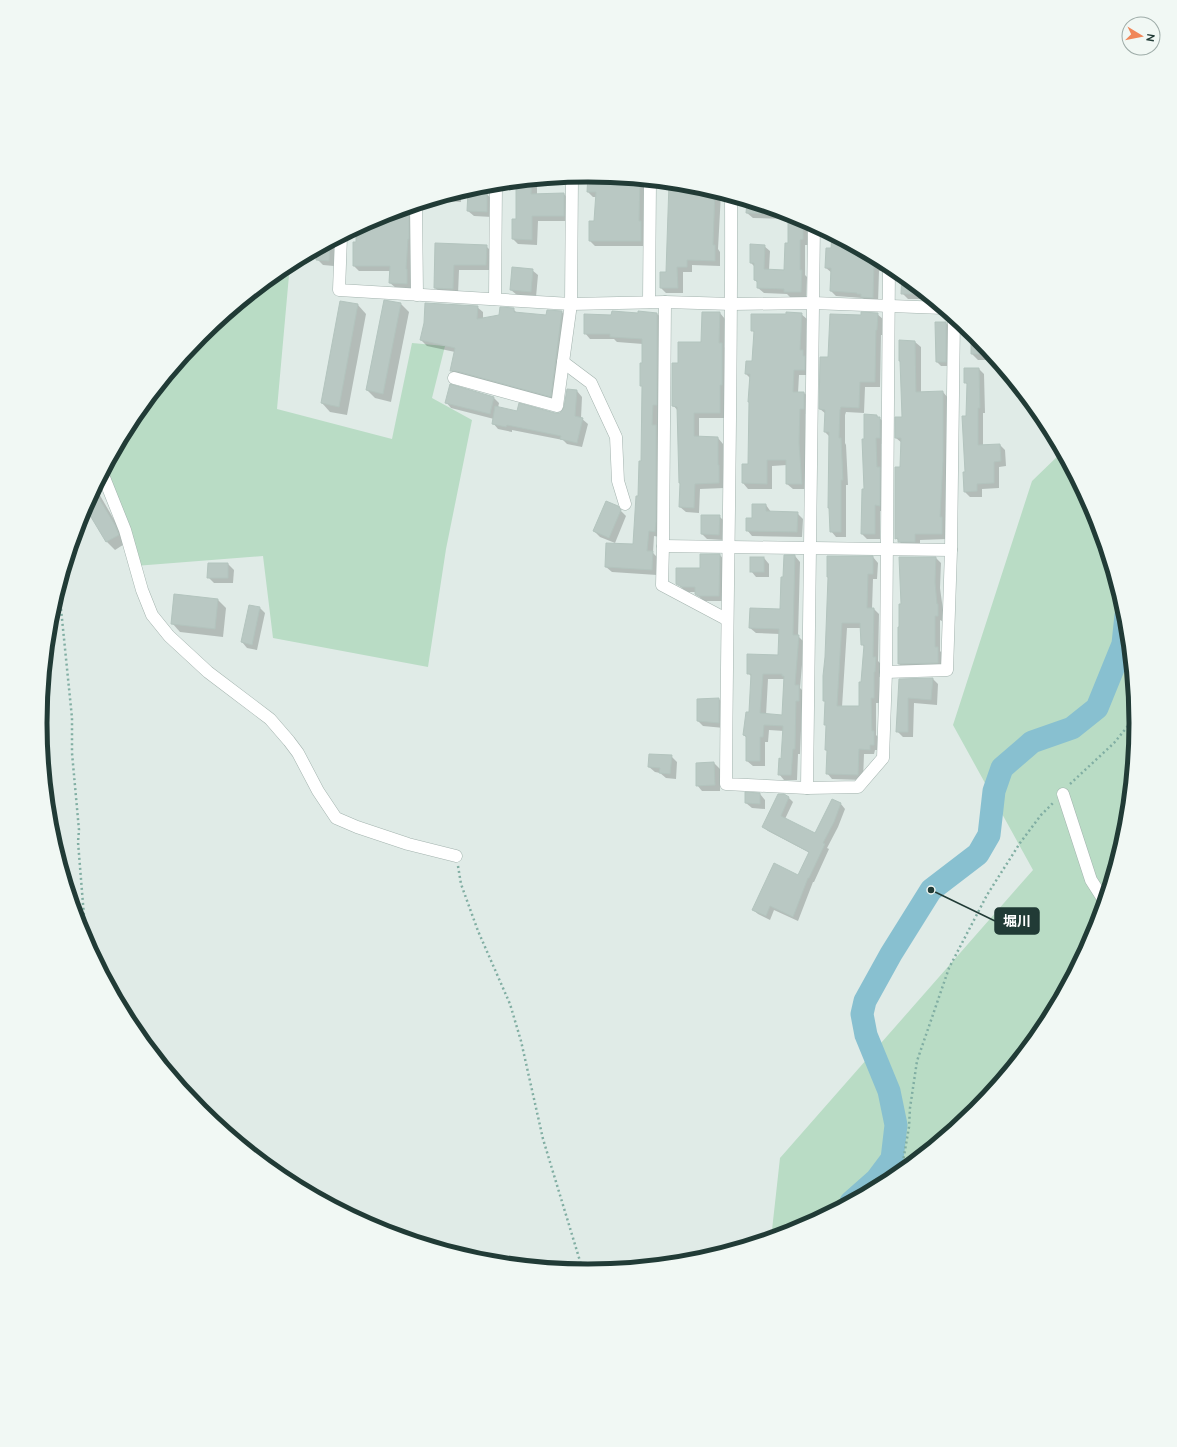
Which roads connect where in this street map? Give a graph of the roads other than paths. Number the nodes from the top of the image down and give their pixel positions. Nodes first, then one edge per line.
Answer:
1 (572, 182) edge
2 (650, 186) edge
3 (496, 190) edge
4 (731, 201) edge
5 (416, 210) edge
6 (814, 231) edge
7 (341, 243) edge
8 (889, 273) edge
9 (417, 294) junction
10 (495, 299) junction
11 (649, 302) junction
12 (665, 302) junction
13 (813, 303) junction
14 (571, 304) junction
15 (732, 304) junction
16 (889, 306) junction
17 (935, 308) edge
18 (954, 324) edge
19 (563, 362) junction
20 (454, 378) dead end
21 (105, 480) edge
22 (625, 504) dead end
23 (663, 546) junction
24 (729, 547) junction
25 (810, 549) junction
26 (888, 549) junction
27 (951, 550) junction
28 (726, 619) junction
29 (886, 672) junction
30 (807, 788) junction
31 (1063, 794) road end
32 (456, 856) road end
33 (1101, 896) edge

1 - 14 street
2 - 11 street
3 - 10 street
4 - 15 street
5 - 9 street
6 - 13 street
7 - 9 street
8 - 16 street
9 - 10 street
10 - 14 street
11 - 12 street
11 - 14 street
12 - 15 street
12 - 23 street
13 - 15 street
13 - 16 street
13 - 25 street
14 - 19 street
15 - 24 street
16 - 17 street
16 - 26 street
18 - 27 street
19 - 20 street
19 - 22 street
21 - 32 street
23 - 24 street
23 - 28 street
24 - 25 street
24 - 28 street
25 - 26 street
25 - 30 street
26 - 27 street
26 - 29 street
27 - 29 street
28 - 30 street
29 - 30 street
31 - 33 street

